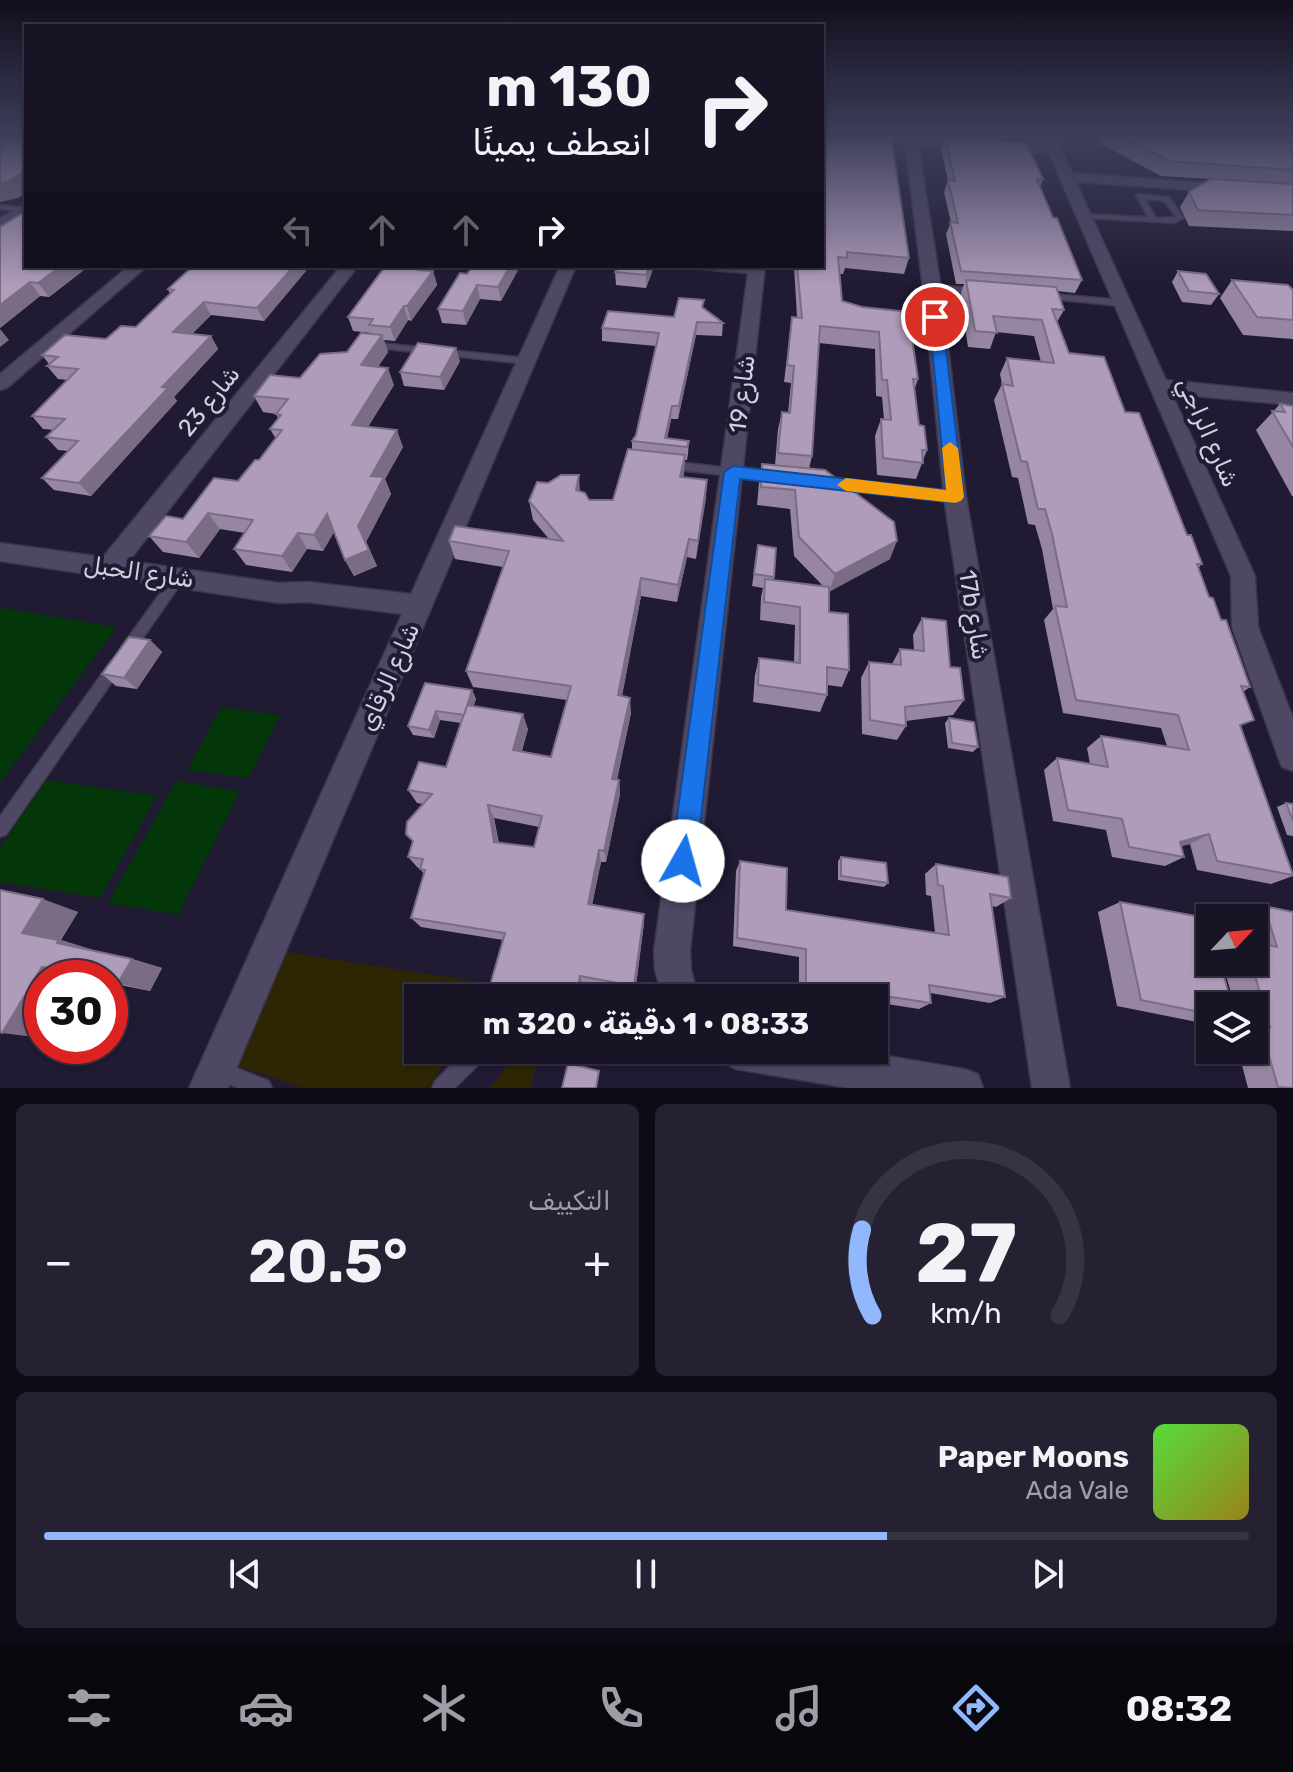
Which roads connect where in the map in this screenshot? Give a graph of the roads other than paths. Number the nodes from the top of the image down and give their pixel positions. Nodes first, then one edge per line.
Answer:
1 (918, 186) edge
2 (1071, 186) edge
3 (1191, 186) edge
4 (1293, 193) edge
5 (0, 207) edge
6 (24, 209) edge
7 (24, 210) edge
8 (1084, 216) junction
9 (1153, 220) junction
10 (0, 225) edge
11 (137, 268) edge
12 (348, 268) edge
13 (567, 268) edge
14 (734, 268) edge
15 (756, 269) edge
16 (932, 288) junction
17 (995, 293) edge
18 (1027, 295) edge
19 (1122, 303) junction
20 (354, 343) edge
21 (527, 361) junction
22 (0, 384) edge
23 (1159, 386) junction
24 (1293, 399) edge
25 (654, 463) edge
26 (733, 472) junction
27 (781, 477) edge
28 (812, 481) edge
29 (955, 497) junction
30 (0, 552) edge
31 (109, 568) junction
32 (178, 578) junction
33 (416, 614) junction
34 (1293, 757) edge
35 (0, 829) edge
36 (677, 984) edge
37 (465, 1064) edge
38 (820, 1064) edge
39 (212, 1079) edge
40 (262, 1088) edge
41 (442, 1088) edge
42 (964, 1088) edge
43 (1051, 1088) edge

1 - 16 street, 17b شارع
2 - 8 street, شارع الراجي
3 - 4 street
5 - 6 lane
7 - 10 street
8 - 9 lane
8 - 19 street, شارع الراجي
9 - 9 lane
11 - 22 street
12 - 31 street, شارع 23
13 - 21 street, شارع الرقاي
14 - 15 lane
15 - 26 street, شارع 19
16 - 17 lane
16 - 29 street, 17b شارع
18 - 19 lane
19 - 23 street, شارع الراجي
20 - 21 lane
21 - 33 street, شارع الرقاي
23 - 24 street
23 - 34 street, شارع الراجي
25 - 26 lane
26 - 27 lane
26 - 36 street, شارع 19
28 - 29 lane
29 - 43 street, 17b شارع
30 - 31 street, شارع الحبل
31 - 32 street, شارع الحبل
32 - 33 street, شارع الحبل
32 - 35 lane
33 - 39 street, شارع الرقاي
37 - 41 lane
38 - 42 street
39 - 40 lane

